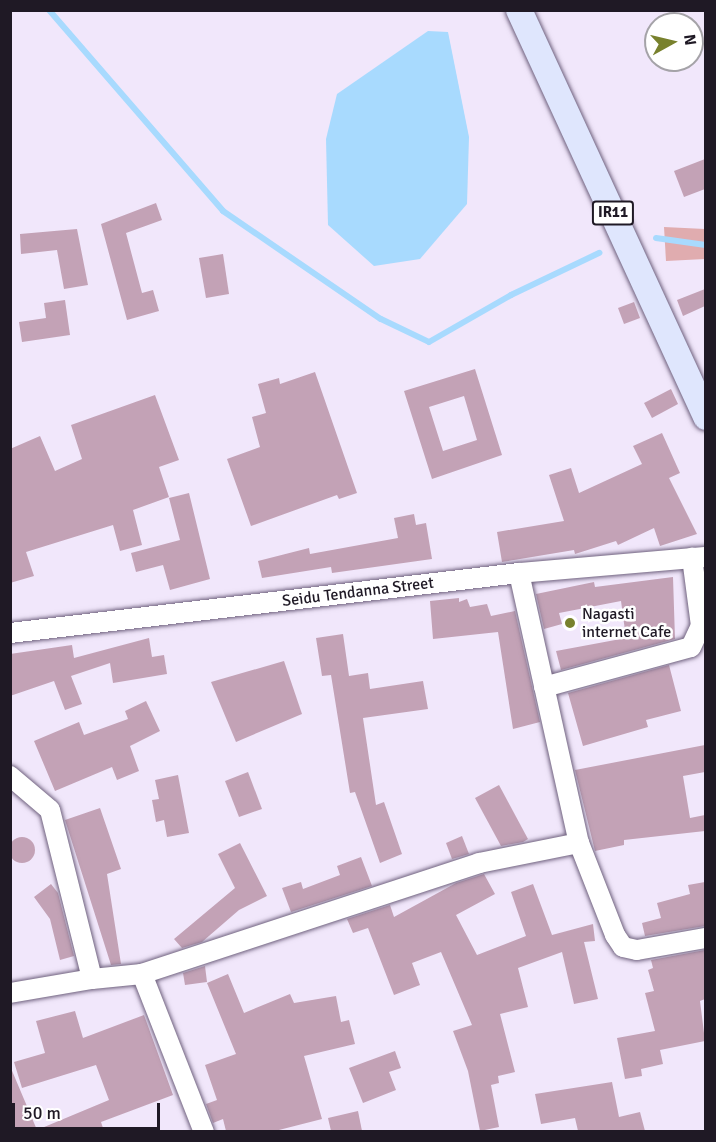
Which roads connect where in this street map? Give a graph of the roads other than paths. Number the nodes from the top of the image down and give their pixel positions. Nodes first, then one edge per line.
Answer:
1 (519, 10) edge
2 (705, 417) edge
3 (699, 557) edge
4 (519, 573) junction
5 (10, 633) edge
6 (544, 687) junction
7 (10, 776) edge
8 (579, 843) junction
9 (705, 938) edge
10 (142, 974) junction
11 (92, 979) junction
12 (10, 993) edge
13 (204, 1131) edge

1 - 2 main road, IR11
3 - 4 street, Seidu Tendanna Street
3 - 6 street
4 - 5 street, Seidu Tendanna Street
4 - 6 street
6 - 8 street
7 - 11 street
8 - 9 street
8 - 10 street
10 - 11 street
10 - 13 street
11 - 12 street

